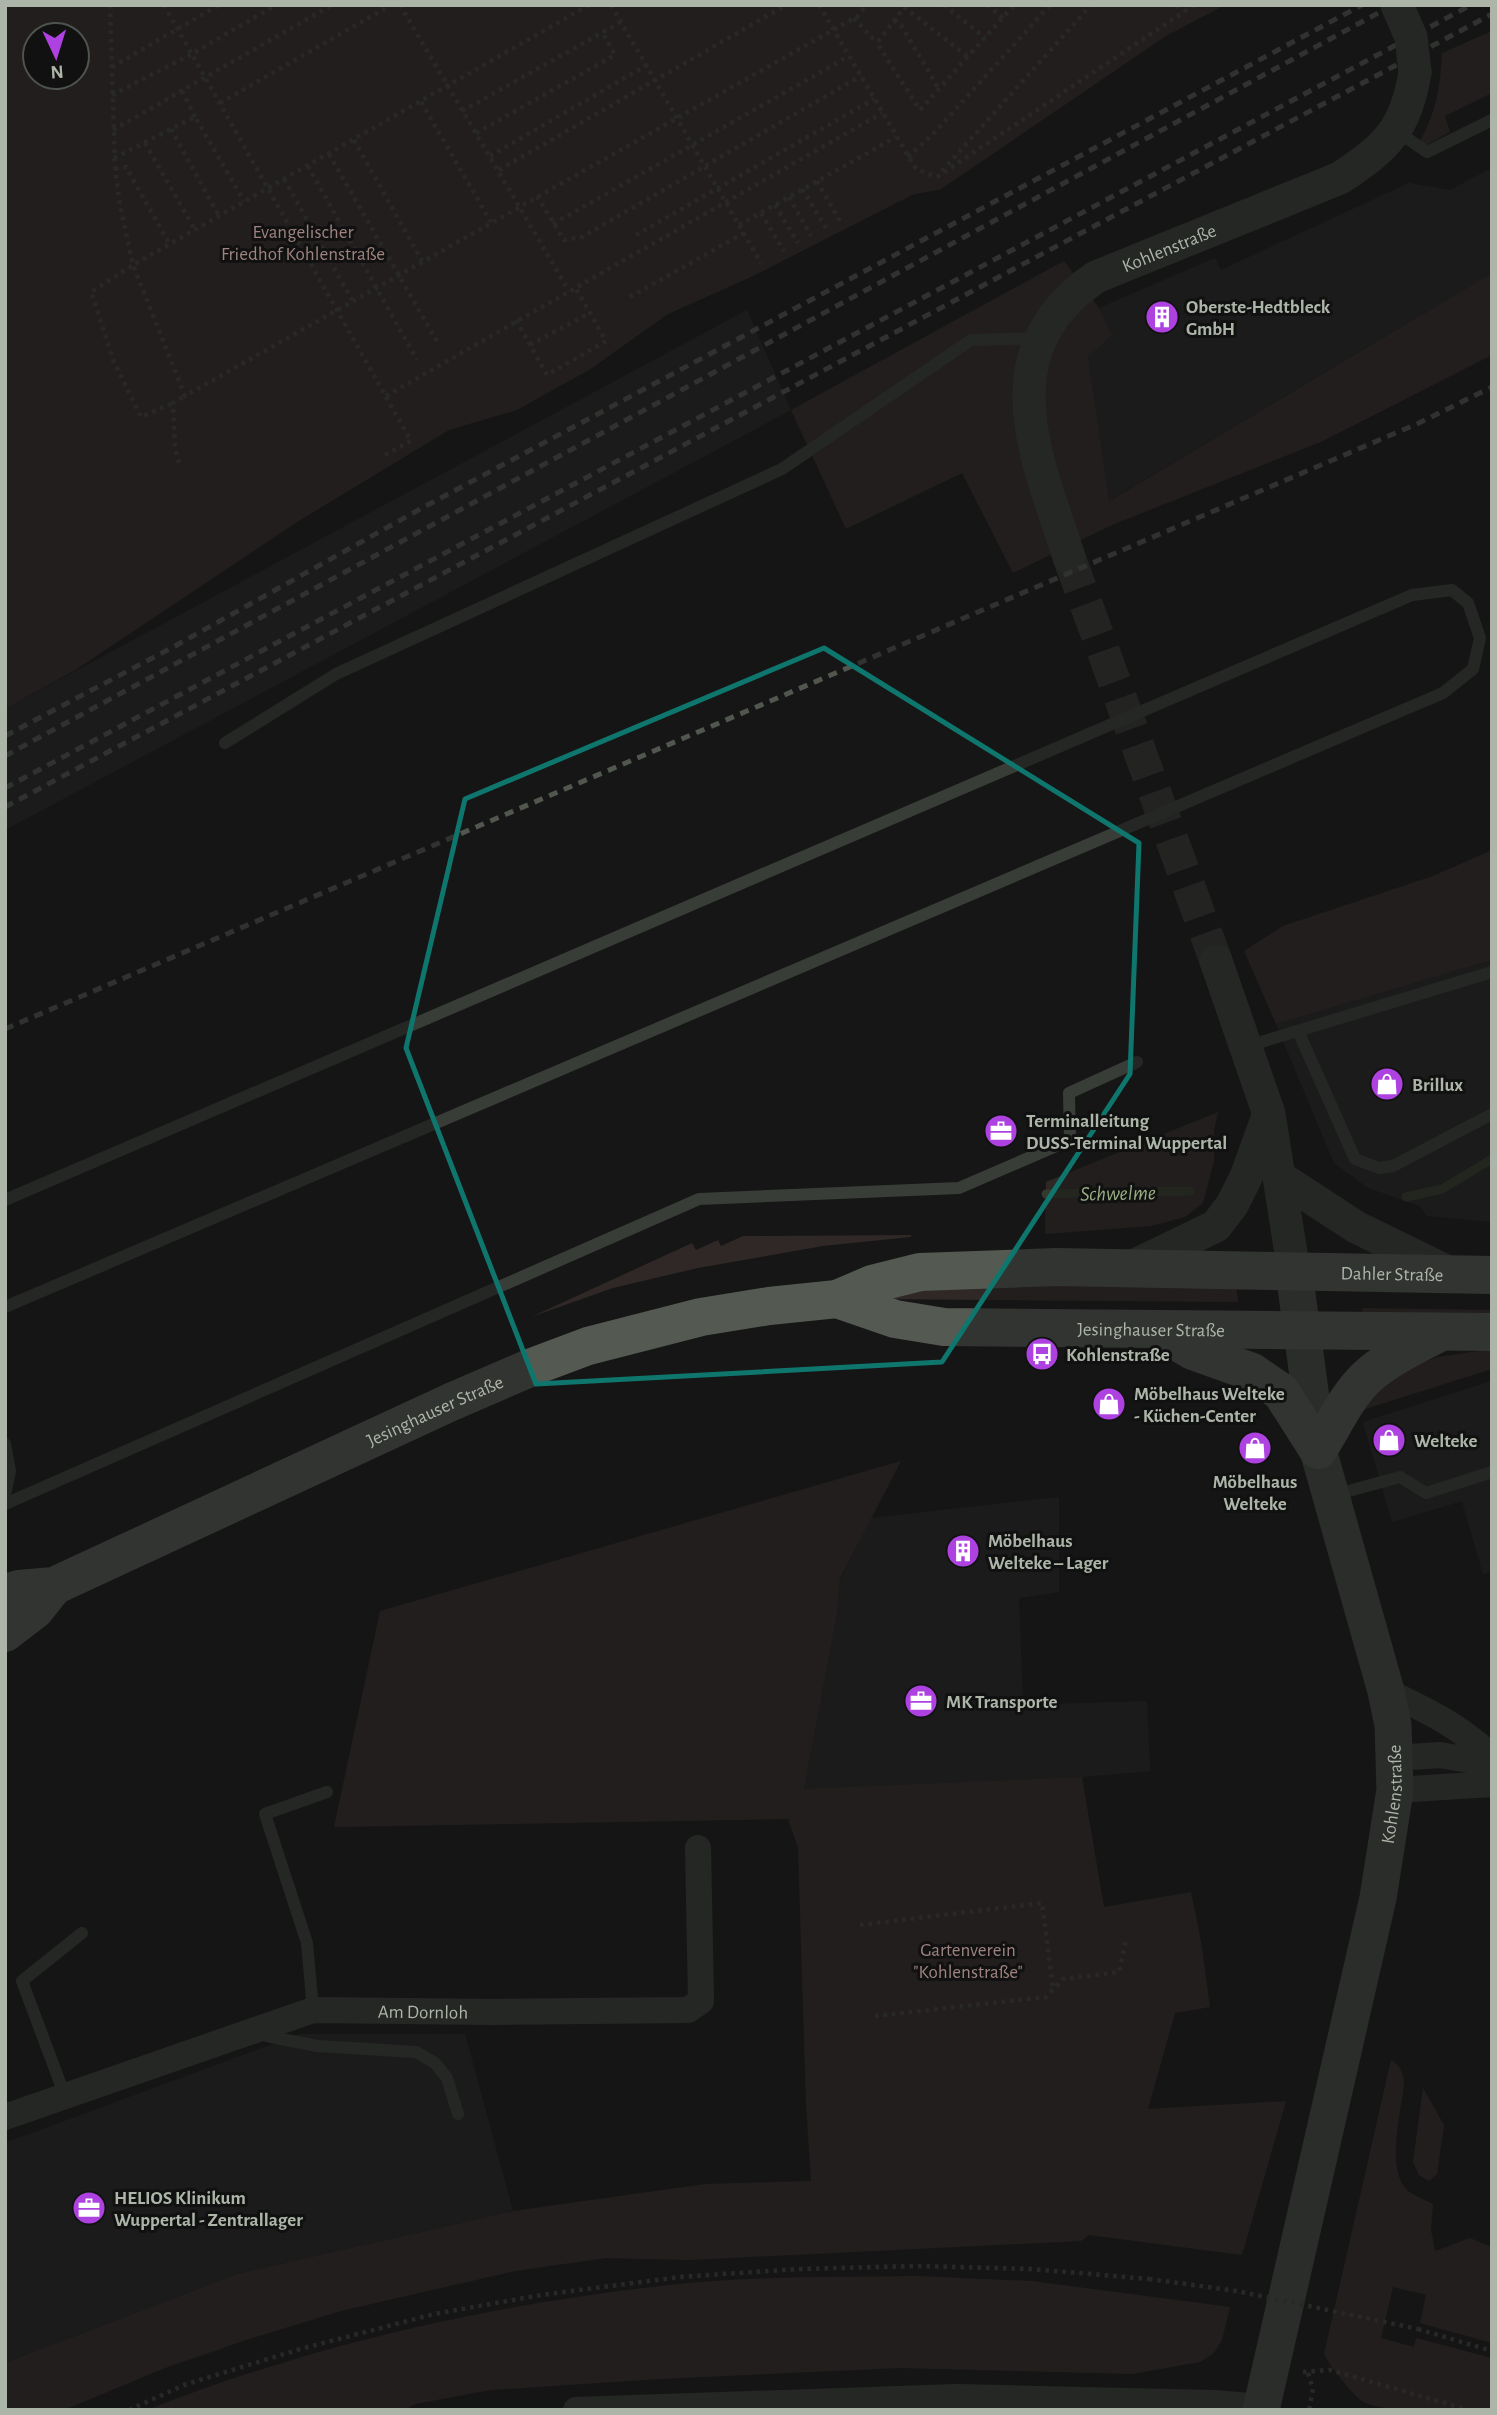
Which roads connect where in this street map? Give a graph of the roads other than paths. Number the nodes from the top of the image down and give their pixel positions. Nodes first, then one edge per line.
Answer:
1 (1397, 5) edge
2 (1492, 120) edge
3 (1395, 130) junction
4 (1040, 338) junction
5 (1069, 557) tunnel mouth
6 (225, 743) dead end
7 (1216, 961) tunnel mouth
8 (1492, 972) edge
9 (1298, 1031) junction
10 (1246, 1046) junction
11 (1137, 1062) dead end
12 (1269, 1114) junction
13 (1492, 1114) edge
14 (1281, 1178) junction
15 (5, 1200) edge
16 (1129, 1268) junction
17 (1294, 1272) junction
18 (1454, 1275) junction
19 (1492, 1275) edge
20 (837, 1299) junction
21 (5, 1307) edge
22 (1155, 1329) junction
23 (1302, 1331) junction
24 (1441, 1332) junction
25 (1492, 1332) edge
26 (5, 1444) edge
27 (1318, 1450) junction
28 (1492, 1472) edge
29 (5, 1494) edge
30 (1333, 1496) junction
31 (5, 1504) edge
32 (54, 1586) junction
33 (5, 1593) edge
34 (5, 1633) edge
35 (1386, 1691) junction
36 (1492, 1757) edge
37 (1492, 1764) edge
38 (1395, 1774) junction
39 (1492, 1784) edge
40 (327, 1791) dead end
41 (698, 1847) dead end
42 (82, 1933) dead end
43 (313, 2010) junction
44 (262, 2027) junction
45 (65, 2096) junction
46 (458, 2114) dead end
47 (5, 2118) edge
48 (1261, 2408) edge
49 (576, 2410) edge

1 - 3 street, Kohlenstraße, bridge
2 - 3 lane
3 - 4 street, Kohlenstraße
4 - 5 street, Kohlenstraße
4 - 6 lane
7 - 10 street, Kohlenstraße
8 - 9 lane
9 - 10 lane
9 - 13 lane
10 - 12 street, Kohlenstraße
11 - 31 lane
12 - 14 street, Kohlenstraße
12 - 16 street
14 - 17 street, Kohlenstraße
14 - 18 street
15 - 21 lane
16 - 17 main road, Jesinghauser Straße
16 - 20 main road, Jesinghauser Straße
17 - 18 main road, Dahler Straße
17 - 23 main road, Kohlenstraße
18 - 19 main road, Dahler Straße
20 - 22 main road, Jesinghauser Straße
20 - 32 main road, Jesinghauser Straße
22 - 23 main road, Jesinghauser Straße
22 - 27 main road
23 - 24 main road
23 - 27 main road, Kohlenstraße
24 - 25 main road
24 - 27 main road
26 - 29 lane
27 - 30 main road, Kohlenstraße
28 - 30 lane
30 - 35 main road, Kohlenstraße
32 - 33 main road, Jesinghauser Straße
32 - 34 main road, Jesinghauser Straße
35 - 36 street
35 - 38 main road, Kohlenstraße
37 - 38 street
38 - 39 street
38 - 48 main road, Kohlenstraße
40 - 43 lane
41 - 43 street, Am Dornloh
42 - 45 lane
43 - 44 street, Am Dornloh
44 - 45 street, Am Dornloh
44 - 46 lane
45 - 47 street, Am Dornloh
48 - 49 street

